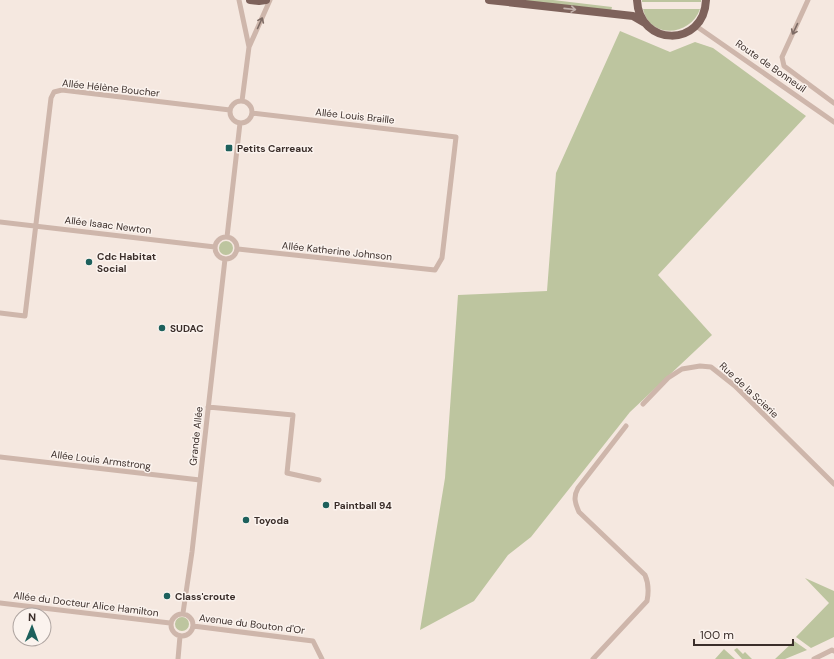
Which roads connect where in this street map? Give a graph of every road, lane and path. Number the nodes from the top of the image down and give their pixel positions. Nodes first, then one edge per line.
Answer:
1 (238, 0) edge
2 (250, 0) edge
3 (266, 0) edge
4 (270, 0) edge
5 (489, 0) edge
6 (637, 0) edge
7 (706, 0) edge
8 (808, 0) edge
9 (645, 23) junction
10 (696, 26) junction
11 (249, 47) junction
12 (242, 101) junction
13 (834, 103) edge
14 (230, 110) junction
15 (252, 113) junction
16 (240, 122) junction
17 (834, 122) edge
18 (0, 222) edge
19 (37, 226) junction
20 (228, 237) junction
21 (215, 247) junction
22 (238, 249) junction
23 (225, 260) junction
24 (434, 270) joint
25 (0, 313) edge
26 (643, 404) dead end
27 (208, 407) junction
28 (626, 426) dead end
29 (0, 458) edge
30 (200, 480) junction
31 (319, 480) dead end
32 (834, 484) edge
33 (0, 603) edge
34 (183, 613) junction
35 (170, 623) junction
36 (193, 626) junction
37 (180, 636) junction
38 (834, 651) edge
39 (178, 659) edge
40 (322, 659) edge
41 (593, 659) edge
42 (814, 659) edge

1 - 11 street
2 - 3 main road
11 -> 4 street
5 -> 9 main road
6 - 9 main road
7 - 10 main road
8 -> 13 street
9 - 10 main road
10 - 17 street, Route de Bonneuil
11 - 12 street
12 - 14 street
12 - 15 street
14 - 16 street
14 - 19 street, Allée Hélène Boucher
15 - 16 street
15 - 24 street, Allée Louis Braille
16 - 20 street
18 - 19 street, Allée Isaac Newton
19 - 21 street, Allée Isaac Newton
19 - 25 street
20 - 21 street
20 - 22 street
21 - 23 street
22 - 23 street
22 - 24 street, Allée Katherine Johnson
23 - 27 street, Grande Allée
26 - 32 street, Rue de la Scierie
27 - 30 street, Grande Allée
27 - 31 street
28 - 41 street
29 - 30 street, Allée Louis Armstrong
30 - 34 street, Grande Allée
33 - 35 street, Allée du Docteur Alice Hamilton
34 - 35 street
34 - 36 street
35 - 37 street
36 - 37 street
36 - 40 street, Avenue du Bouton d'Or
37 - 39 street
38 - 42 street

